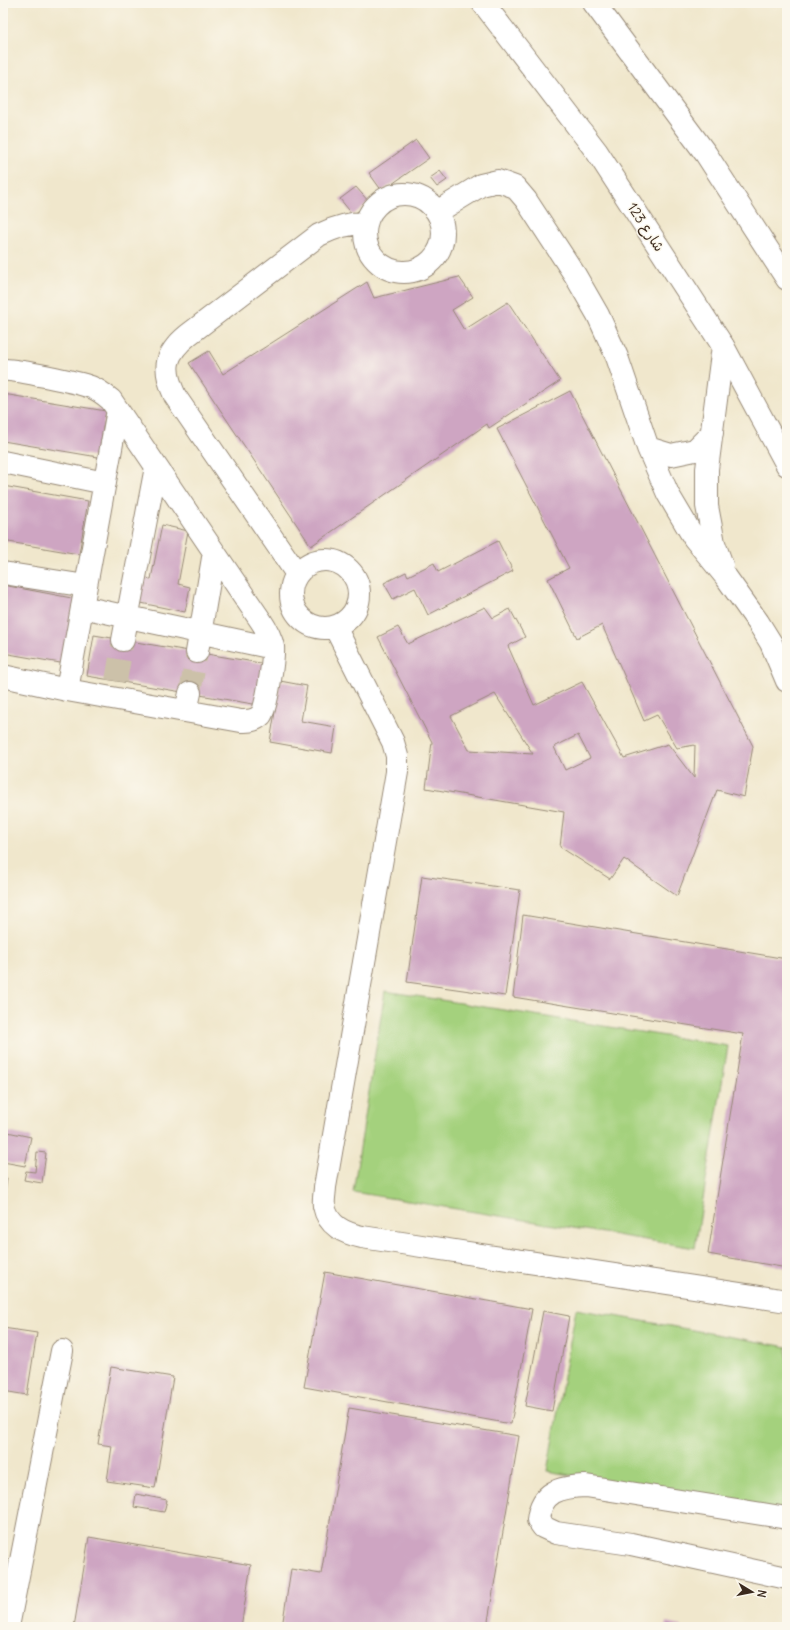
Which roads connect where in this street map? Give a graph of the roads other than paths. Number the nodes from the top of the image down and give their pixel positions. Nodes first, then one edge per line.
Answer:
1 (483, 3) edge
2 (594, 3) edge
3 (437, 212) junction
4 (365, 223) junction
5 (787, 279) edge
6 (723, 346) junction
7 (3, 370) edge
8 (118, 410) junction
9 (712, 433) junction
10 (648, 448) junction
11 (3, 462) edge
12 (787, 465) edge
13 (156, 466) junction
14 (105, 483) junction
15 (214, 552) junction
16 (3, 572) edge
17 (297, 574) junction
18 (726, 577) junction
19 (84, 597) junction
20 (128, 617) junction
21 (335, 627) junction
22 (123, 640) tunnel mouth
23 (198, 642) junction
24 (273, 648) junction
25 (3, 676) edge
26 (787, 681) edge
27 (67, 690) junction
28 (787, 1301) edge
29 (62, 1351) dead end
30 (787, 1518) edge
31 (787, 1578) edge
32 (8, 1627) edge

1 - 6 main road, شارع 123
2 - 5 main road
3 - 4 main road
3 - 4 main road
3 - 10 main road
4 - 17 main road
6 - 9 main road
6 - 12 main road, شارع 123
7 - 8 main road
8 - 13 main road
8 - 14 main road
9 - 10 main road
9 - 18 main road
10 - 18 main road
11 - 14 main road
13 - 15 main road
13 - 20 main road
14 - 19 main road
15 - 23 main road
15 - 24 main road
16 - 19 main road
17 - 21 main road
17 - 21 main road
18 - 26 main road
19 - 20 main road
19 - 27 main road
20 - 22 main road
20 - 23 main road
21 - 28 main road
23 - 24 main road
24 - 27 main road
25 - 27 main road
29 - 32 main road
30 - 31 main road

